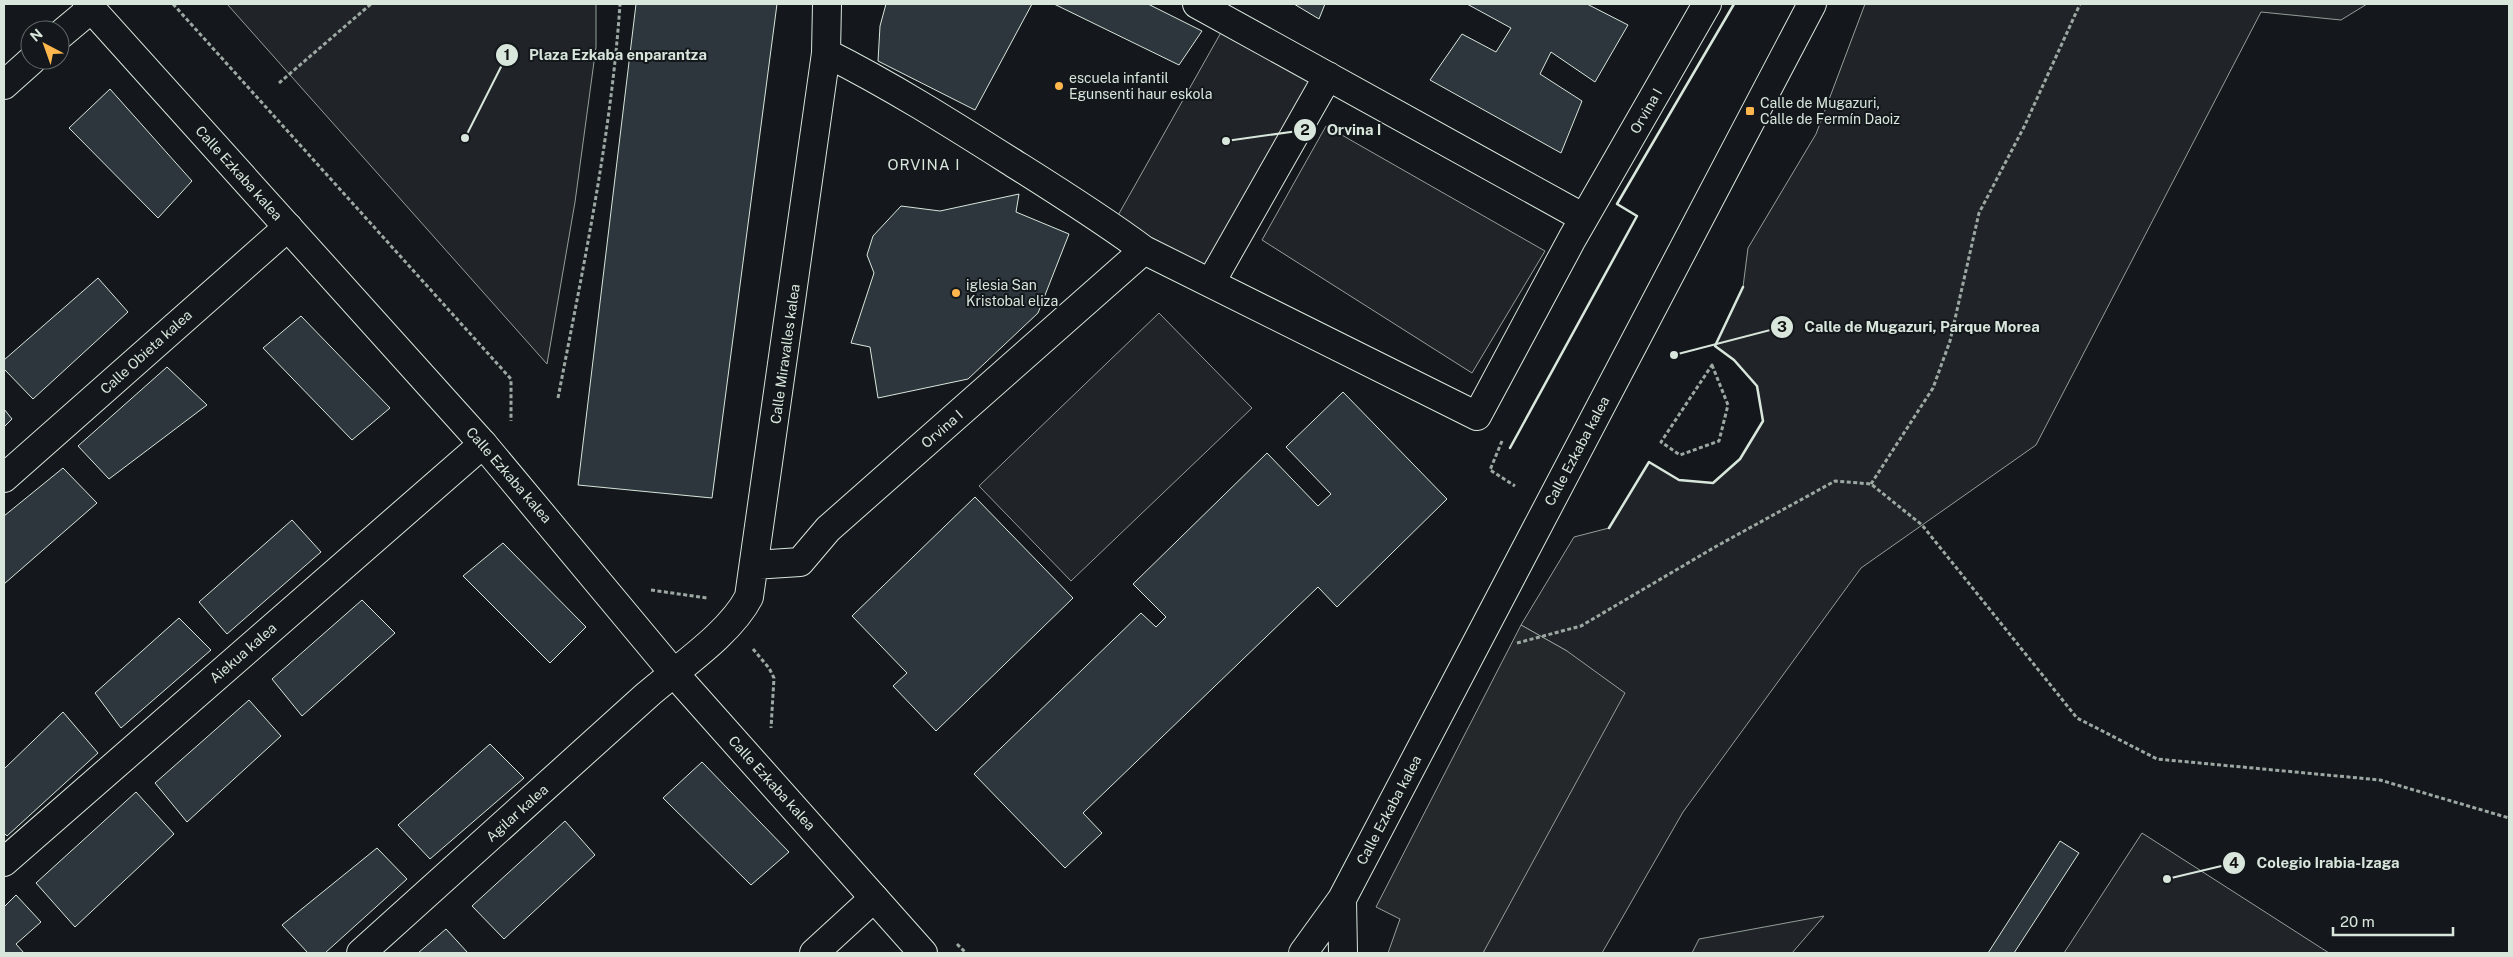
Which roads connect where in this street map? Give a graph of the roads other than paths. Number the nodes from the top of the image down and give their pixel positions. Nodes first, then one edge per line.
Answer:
1 (827, 4) edge
2 (1197, 4) edge
3 (1707, 4) edge
4 (1812, 4) edge
5 (89, 6) edge
6 (70, 26) edge
7 (826, 52) junction
8 (21, 70) edge
9 (1328, 76) junction
10 (4, 85) edge
11 (1584, 218) junction
12 (288, 227) junction
13 (1144, 250) junction
14 (1211, 282) junction
15 (483, 444) junction
16 (4, 478) edge
17 (755, 565) junction
18 (673, 672) junction
19 (4, 862) edge
20 (874, 898) junction
21 (1342, 899) junction
22 (361, 953) edge
23 (814, 953) edge
24 (923, 953) edge
25 (1303, 953) edge
26 (1343, 953) edge

1 - 7 street, Calle Miravalles kalea
2 - 9 street
3 - 11 street, Orvina I
4 - 21 street, Calle Ezkaba kalea
5 - 6 street
5 - 12 street, Calle Ezkaba kalea
7 - 13 street
7 - 17 street, Calle Miravalles kalea
8 - 10 street
9 - 11 street
9 - 14 street
11 - 14 street, Orvina I
12 - 15 street, Calle Ezkaba kalea
12 - 16 street, Calle Obieta kalea
13 - 14 street
13 - 17 street, Orvina I
15 - 18 street, Calle Ezkaba kalea
15 - 19 street, Aiekua kalea
17 - 18 street, Calle Miravalles kalea
18 - 20 street, Calle Ezkaba kalea
18 - 22 street, Agilar kalea
20 - 23 street
20 - 24 street, Calle Ezkaba kalea
21 - 25 street, Calle Ezkaba kalea
21 - 26 street, Calle Ezkaba kalea

